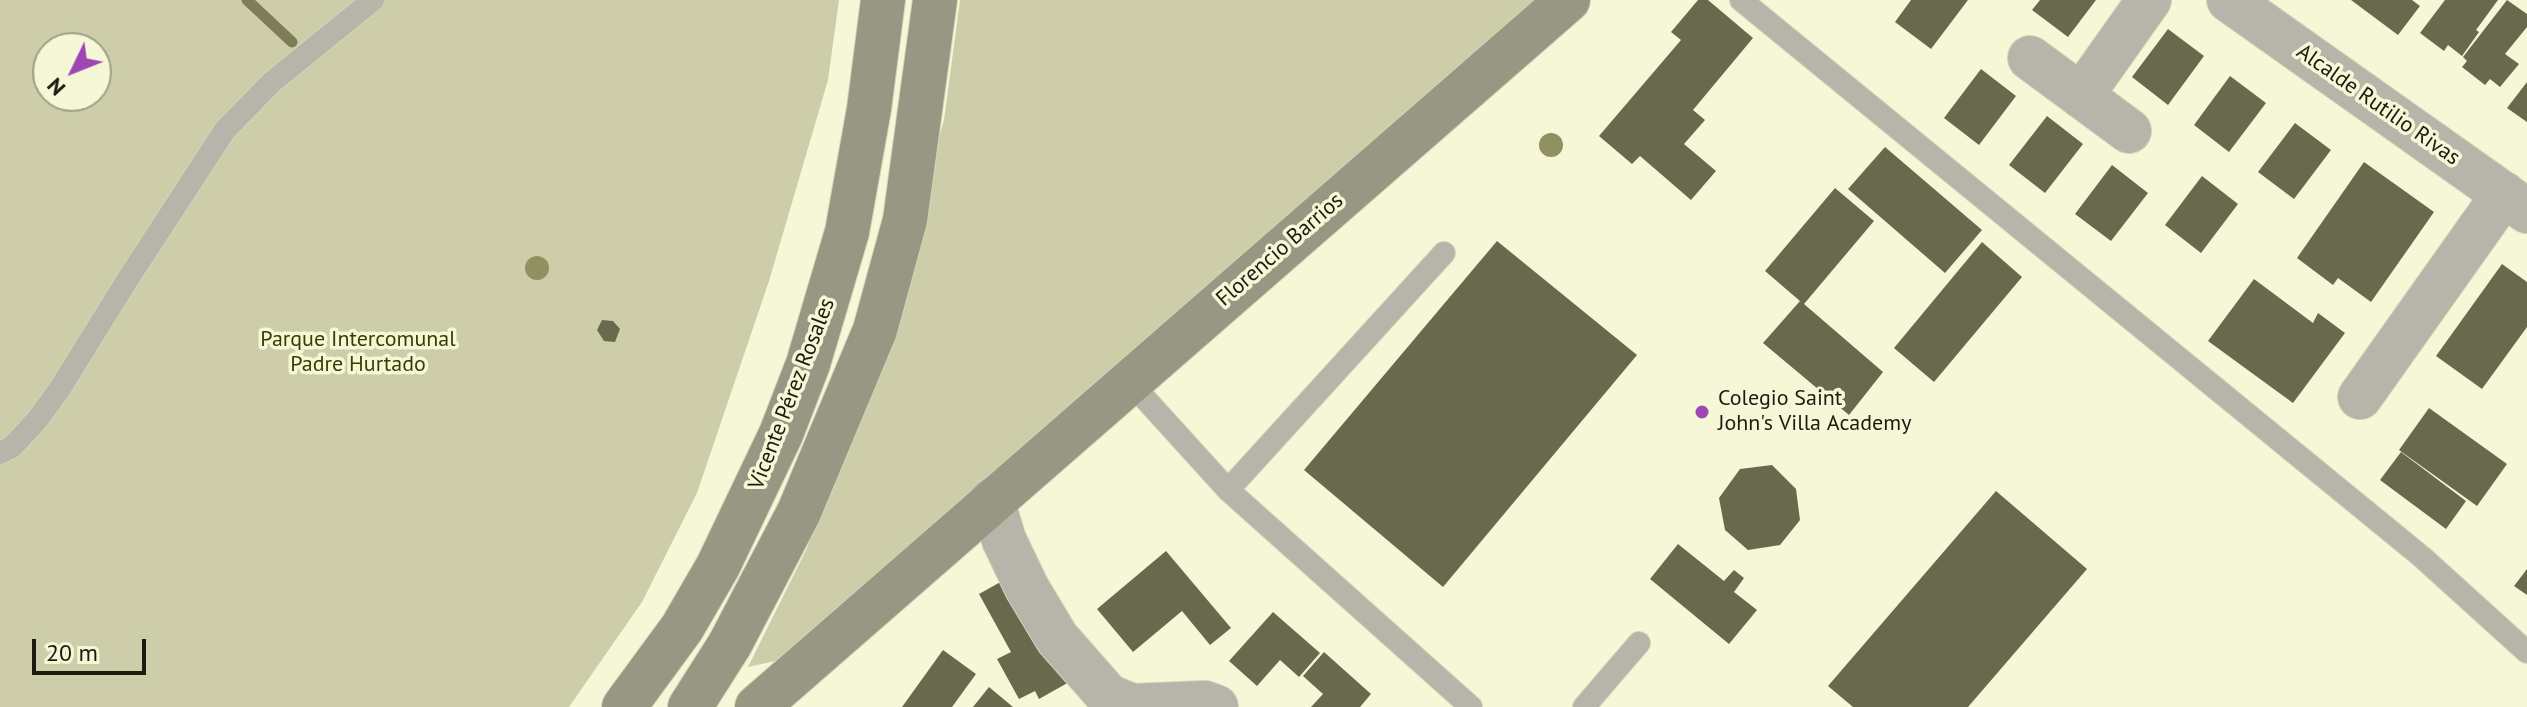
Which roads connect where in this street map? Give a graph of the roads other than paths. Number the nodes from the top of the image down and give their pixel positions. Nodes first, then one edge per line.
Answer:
1 (373, 0) edge
2 (883, 0) edge
3 (935, 0) edge
4 (1568, 0) edge
5 (1741, 0) edge
6 (2149, 0) edge
7 (2229, 0) edge
8 (2030, 58) dead end
9 (2081, 96) junction
10 (2129, 131) dead end
11 (2515, 202) edge
12 (1444, 253) dead end
13 (1129, 381) junction
14 (2360, 397) dead end
15 (0, 453) edge
16 (1228, 490) junction
17 (992, 500) junction
18 (1639, 643) dead end
19 (2527, 652) edge
20 (774, 702) edge
21 (624, 707) edge
22 (690, 707) edge
23 (1216, 707) edge
24 (1471, 707) edge
25 (1584, 707) edge

1 - 15 lane
2 - 21 main road, Vicente Pérez Rosales
3 - 22 main road
4 - 13 main road, Florencio Barrios
5 - 19 lane
6 - 9 street
7 - 11 street, Alcalde Rutilio Rivas
8 - 9 street
9 - 10 street
11 - 14 street
12 - 16 lane
13 - 16 lane
13 - 17 main road, Florencio Barrios
16 - 24 lane
17 - 20 main road, Florencio Barrios
17 - 23 street
18 - 25 lane

